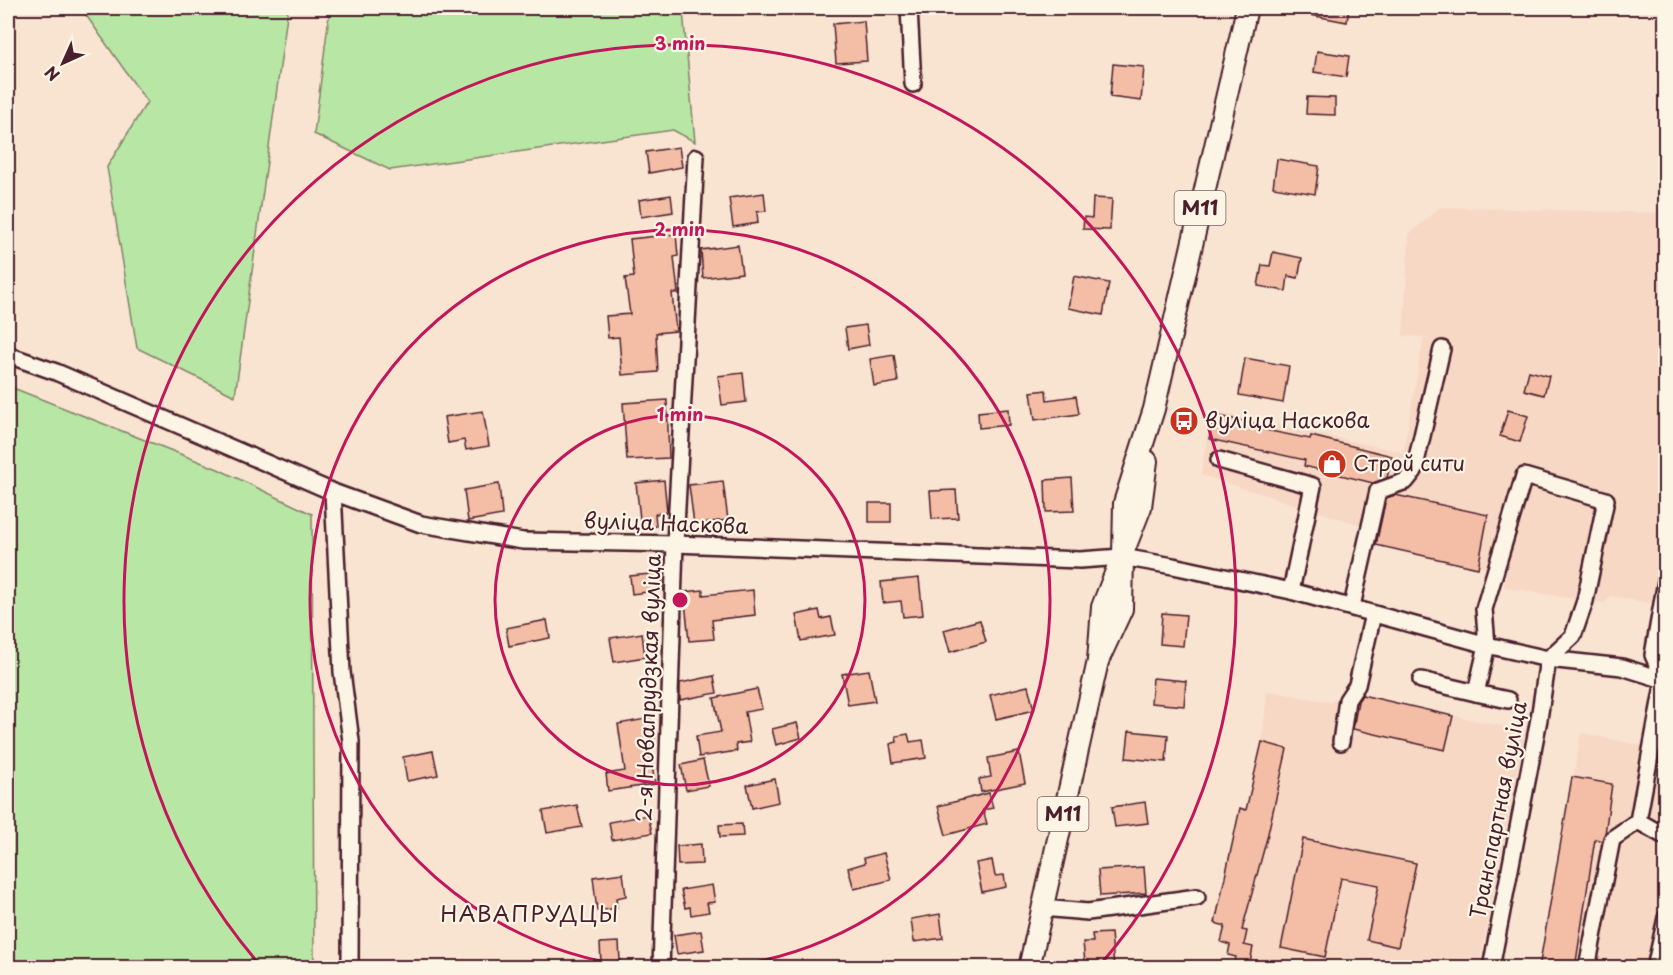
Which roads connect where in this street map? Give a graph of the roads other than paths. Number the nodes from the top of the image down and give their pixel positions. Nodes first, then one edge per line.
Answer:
1 (909, 8) edge
2 (1247, 8) edge
3 (913, 84) dead end
4 (696, 158) dead end
5 (1442, 349) dead end
6 (8, 355) edge
7 (1219, 460) dead end
8 (333, 492) junction
9 (675, 544) junction
10 (1122, 557) junction
11 (1665, 581) edge
12 (1291, 591) junction
13 (1352, 606) junction
14 (1373, 614) junction
15 (1487, 645) junction
16 (1548, 659) junction
17 (1421, 680) dead end
18 (1664, 680) edge
19 (1476, 693) junction
20 (1508, 700) dead end
21 (1341, 742) dead end
22 (1638, 821) junction
23 (1665, 837) edge
24 (1197, 897) dead end
25 (1042, 908) junction
26 (1665, 918) edge
27 (350, 968) edge
28 (661, 968) edge
29 (1029, 968) edge
30 (1491, 968) edge
31 (1587, 968) edge
32 (1655, 968) edge

1 - 3 street
2 - 10 main road, М11
4 - 9 street, 2-я Новапрудзкая вуліца
5 - 13 street
6 - 8 street, вуліца Наскова
7 - 12 street
8 - 9 street, вуліца Наскова
8 - 27 street
9 - 10 street, вуліца Наскова
9 - 28 street, 2-я Новапрудзкая вуліца
10 - 12 street, вуліца Наскова
10 - 25 main road, М11
11 - 18 street
12 - 13 street, вуліца Наскова
13 - 14 street, вуліца Наскова
14 - 15 street, вуліца Наскова
14 - 21 street
15 - 16 street, вуліца Наскова
15 - 16 street
15 - 19 street
16 - 18 street, вуліца Наскова
16 - 30 street, Транспартная вуліца
17 - 19 street
18 - 22 street
19 - 20 street
22 - 23 street
22 - 31 street
24 - 25 street
25 - 29 main road, М11
26 - 32 street

